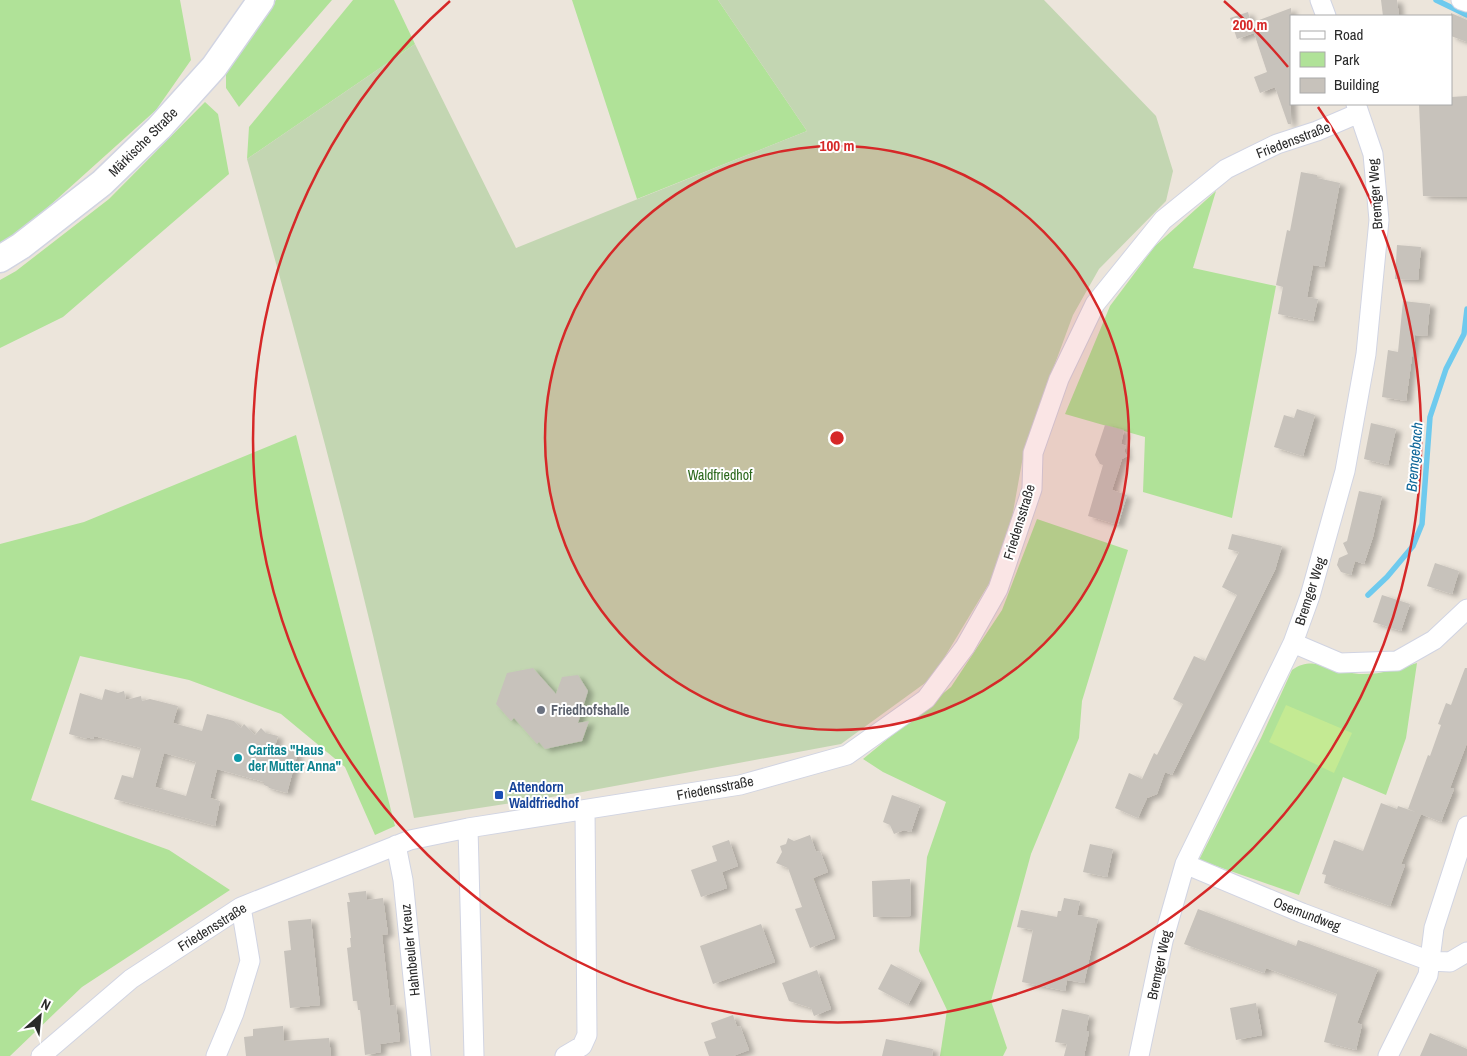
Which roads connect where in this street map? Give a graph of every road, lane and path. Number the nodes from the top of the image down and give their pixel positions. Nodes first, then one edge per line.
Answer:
1 (262, 0) edge
2 (1462, 0) edge
3 (1467, 2) edge
4 (1358, 109) edge
5 (0, 259) edge
6 (1467, 609) edge
7 (1293, 643) junction
8 (585, 810) junction
9 (1467, 826) edge
10 (468, 828) junction
11 (396, 845) junction
12 (1184, 864) junction
13 (241, 907) junction
14 (1467, 952) edge
15 (1430, 960) junction
16 (41, 1056) edge
17 (216, 1056) edge
18 (421, 1056) edge
19 (474, 1056) edge
20 (565, 1056) edge
21 (1139, 1056) edge
22 (1388, 1056) edge

1 - 5 main road, Märkische Straße
2 - 3 street
4 - 7 street, Bremger Weg
4 - 8 street, Friedensstraße
6 - 7 street
7 - 12 street, Bremger Weg
8 - 10 street, Friedensstraße
8 - 20 street
9 - 15 street
10 - 11 street, Friedensstraße
10 - 19 street
11 - 13 street, Friedensstraße
11 - 18 street, Hahnbeuler Kreuz
12 - 15 street, Osemundweg
12 - 21 street, Bremger Weg
13 - 16 street, Friedensstraße
13 - 17 street
14 - 15 street
15 - 22 street

